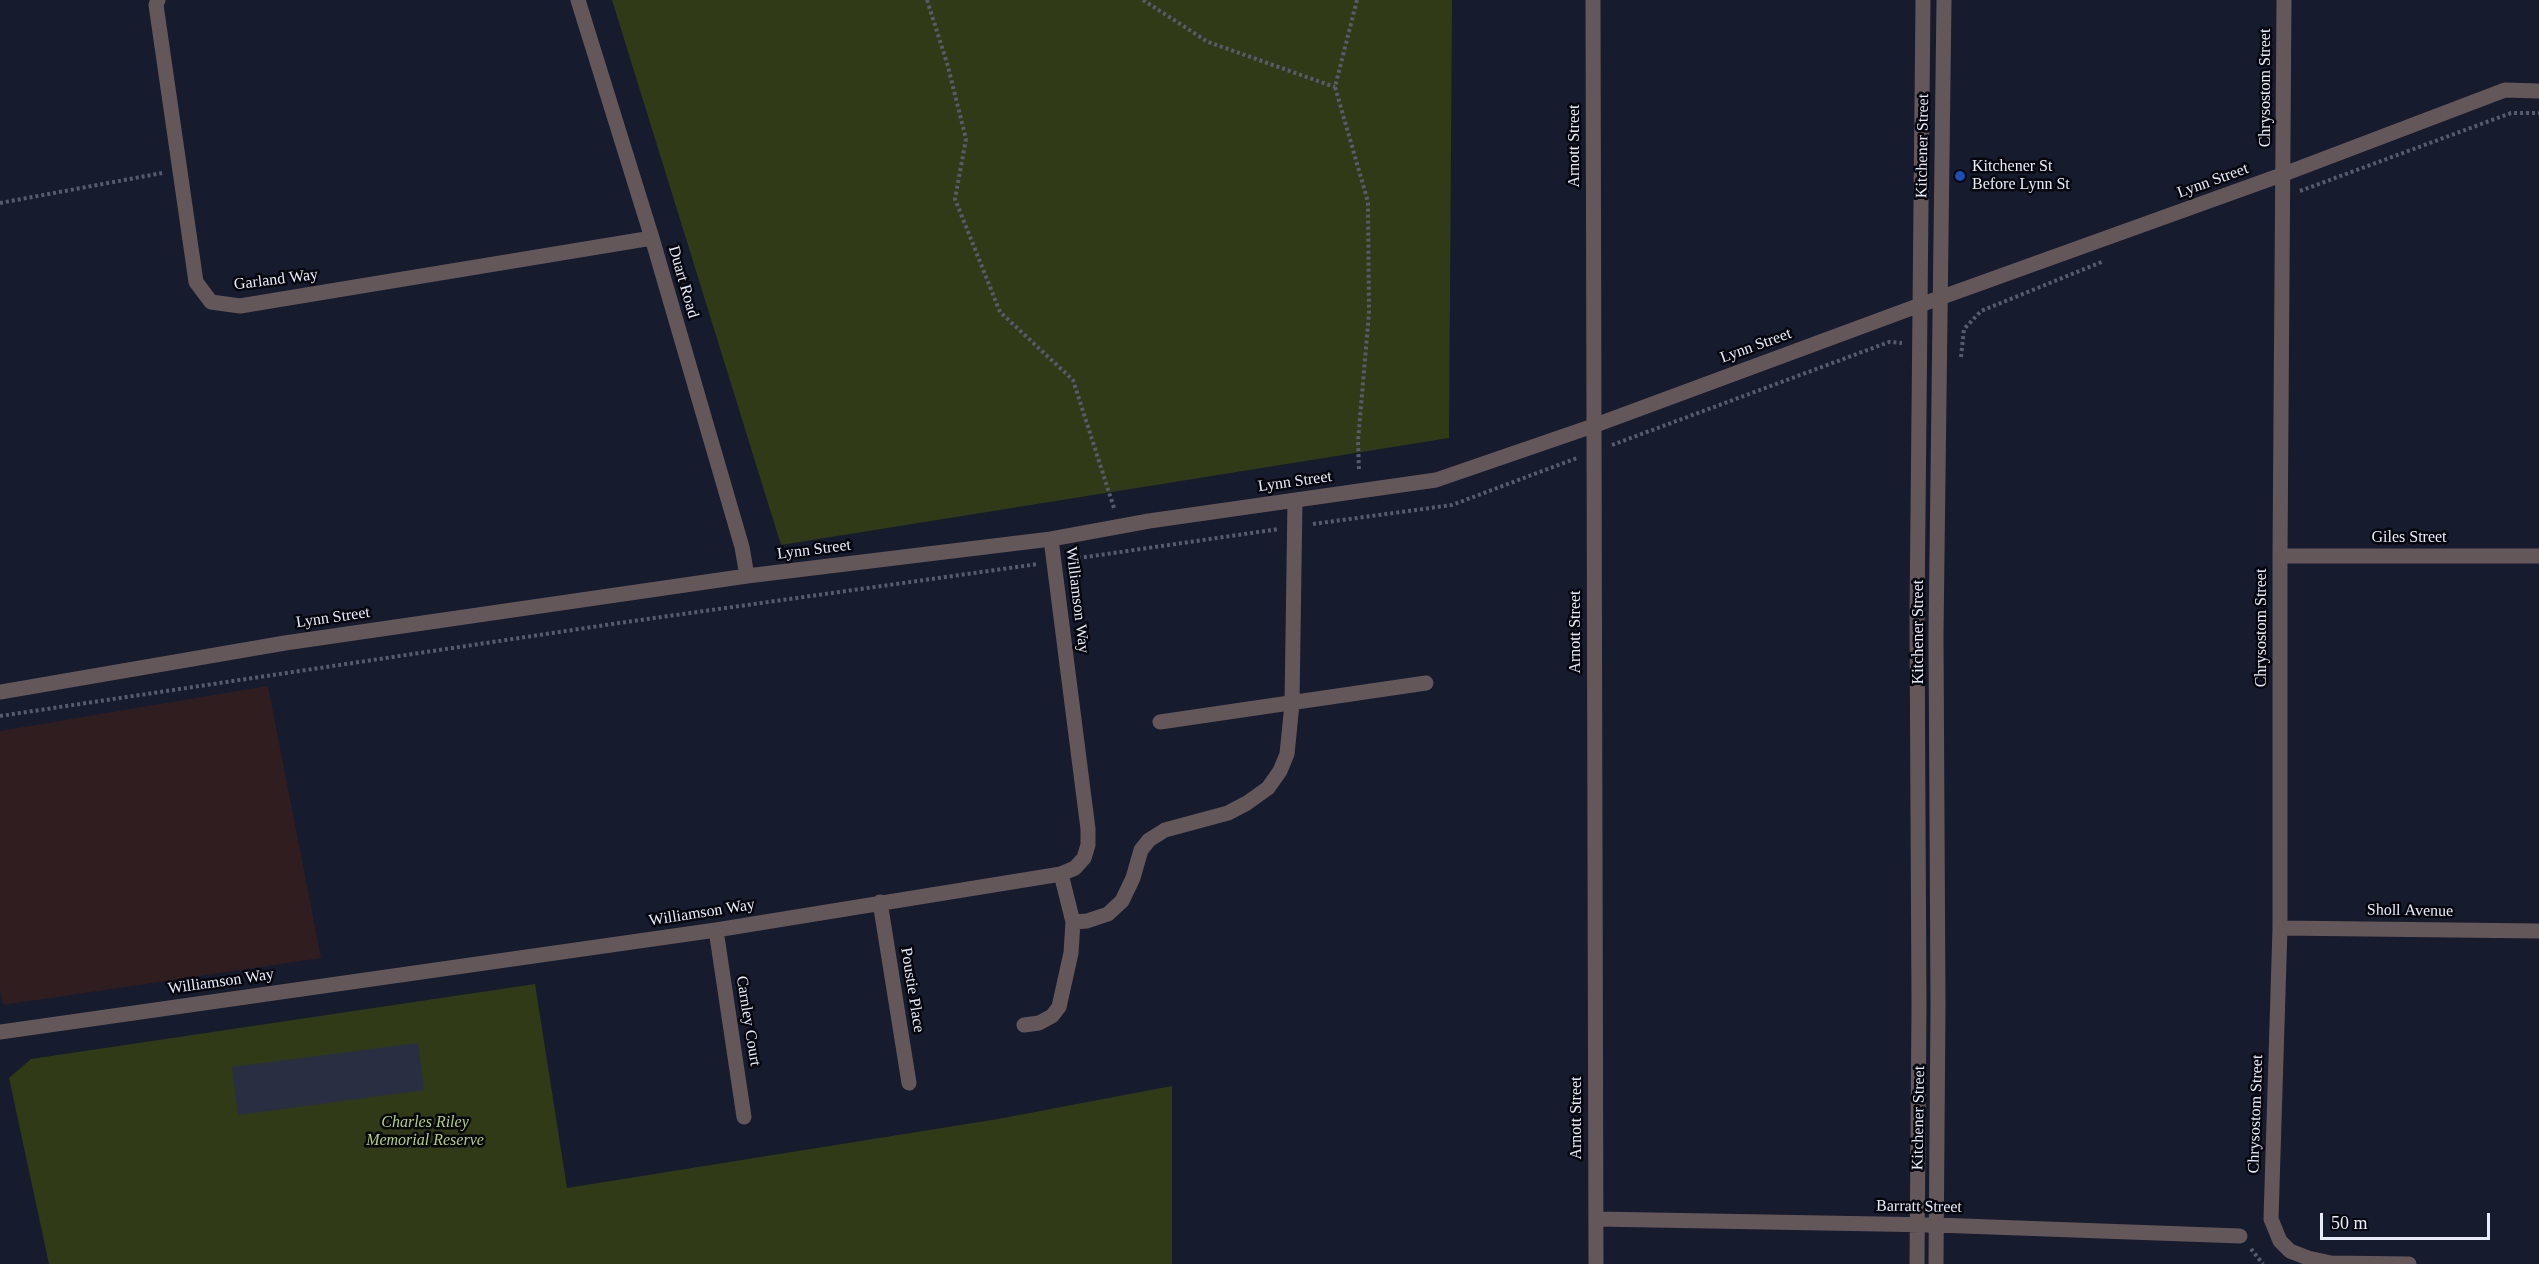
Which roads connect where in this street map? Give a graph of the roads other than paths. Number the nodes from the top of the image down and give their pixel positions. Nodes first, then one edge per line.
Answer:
1 (158, 0) edge
2 (578, 0) edge
3 (1593, 0) edge
4 (1923, 0) edge
5 (1944, 0) edge
6 (2284, 0) edge
7 (2539, 91) edge
8 (2284, 174) junction
9 (652, 238) junction
10 (1940, 298) junction
11 (1920, 304) junction
12 (1593, 426) junction
13 (1295, 500) junction
14 (1051, 539) junction
15 (2280, 556) junction
16 (2539, 556) edge
17 (747, 576) junction
18 (1426, 683) dead end
19 (0, 692) edge
20 (1292, 704) junction
21 (1160, 722) dead end
22 (1061, 874) junction
23 (880, 902) junction
24 (1073, 922) junction
25 (2280, 928) junction
26 (716, 930) junction
27 (2539, 931) edge
28 (1024, 1025) dead end
29 (0, 1032) edge
30 (909, 1083) dead end
31 (744, 1117) dead end
32 (1596, 1219) junction
33 (1918, 1225) junction
34 (1936, 1225) junction
35 (2240, 1236) dead end
36 (1596, 1264) edge
37 (1917, 1264) edge
38 (1936, 1264) edge
39 (2409, 1264) edge

1 - 9 street, Garland Way
2 - 9 street, Duart Road
3 - 12 street, Arnott Street
4 - 11 street, Kitchener Street
5 - 10 street, Kitchener Street
6 - 8 street, Chrysostom Street
7 - 8 street, Lynn Street
8 - 10 street, Lynn Street
8 - 15 street, Chrysostom Street
9 - 17 street, Duart Road
10 - 11 street, Lynn Street
10 - 34 street, Kitchener Street
11 - 12 street, Lynn Street
11 - 33 street, Kitchener Street
12 - 13 street, Lynn Street
12 - 32 street, Arnott Street
13 - 14 street, Lynn Street
13 - 20 street
14 - 17 street, Lynn Street
14 - 22 street, Williamson Way
15 - 16 street, Giles Street
15 - 25 street, Chrysostom Street
17 - 19 street, Lynn Street
18 - 20 street
20 - 21 street
20 - 24 street
22 - 23 street, Williamson Way
22 - 24 street
23 - 26 street, Williamson Way
23 - 30 street, Poustie Place
24 - 28 street
25 - 27 street, Sholl Avenue
25 - 39 street, Chrysostom Street
26 - 29 street, Williamson Way
26 - 31 street, Carnley Court
32 - 33 street, Barratt Street
32 - 36 street, Arnott Street
33 - 34 street, Barratt Street
33 - 37 street, Kitchener Street
34 - 35 street, Barratt Street
34 - 38 street, Kitchener Street

